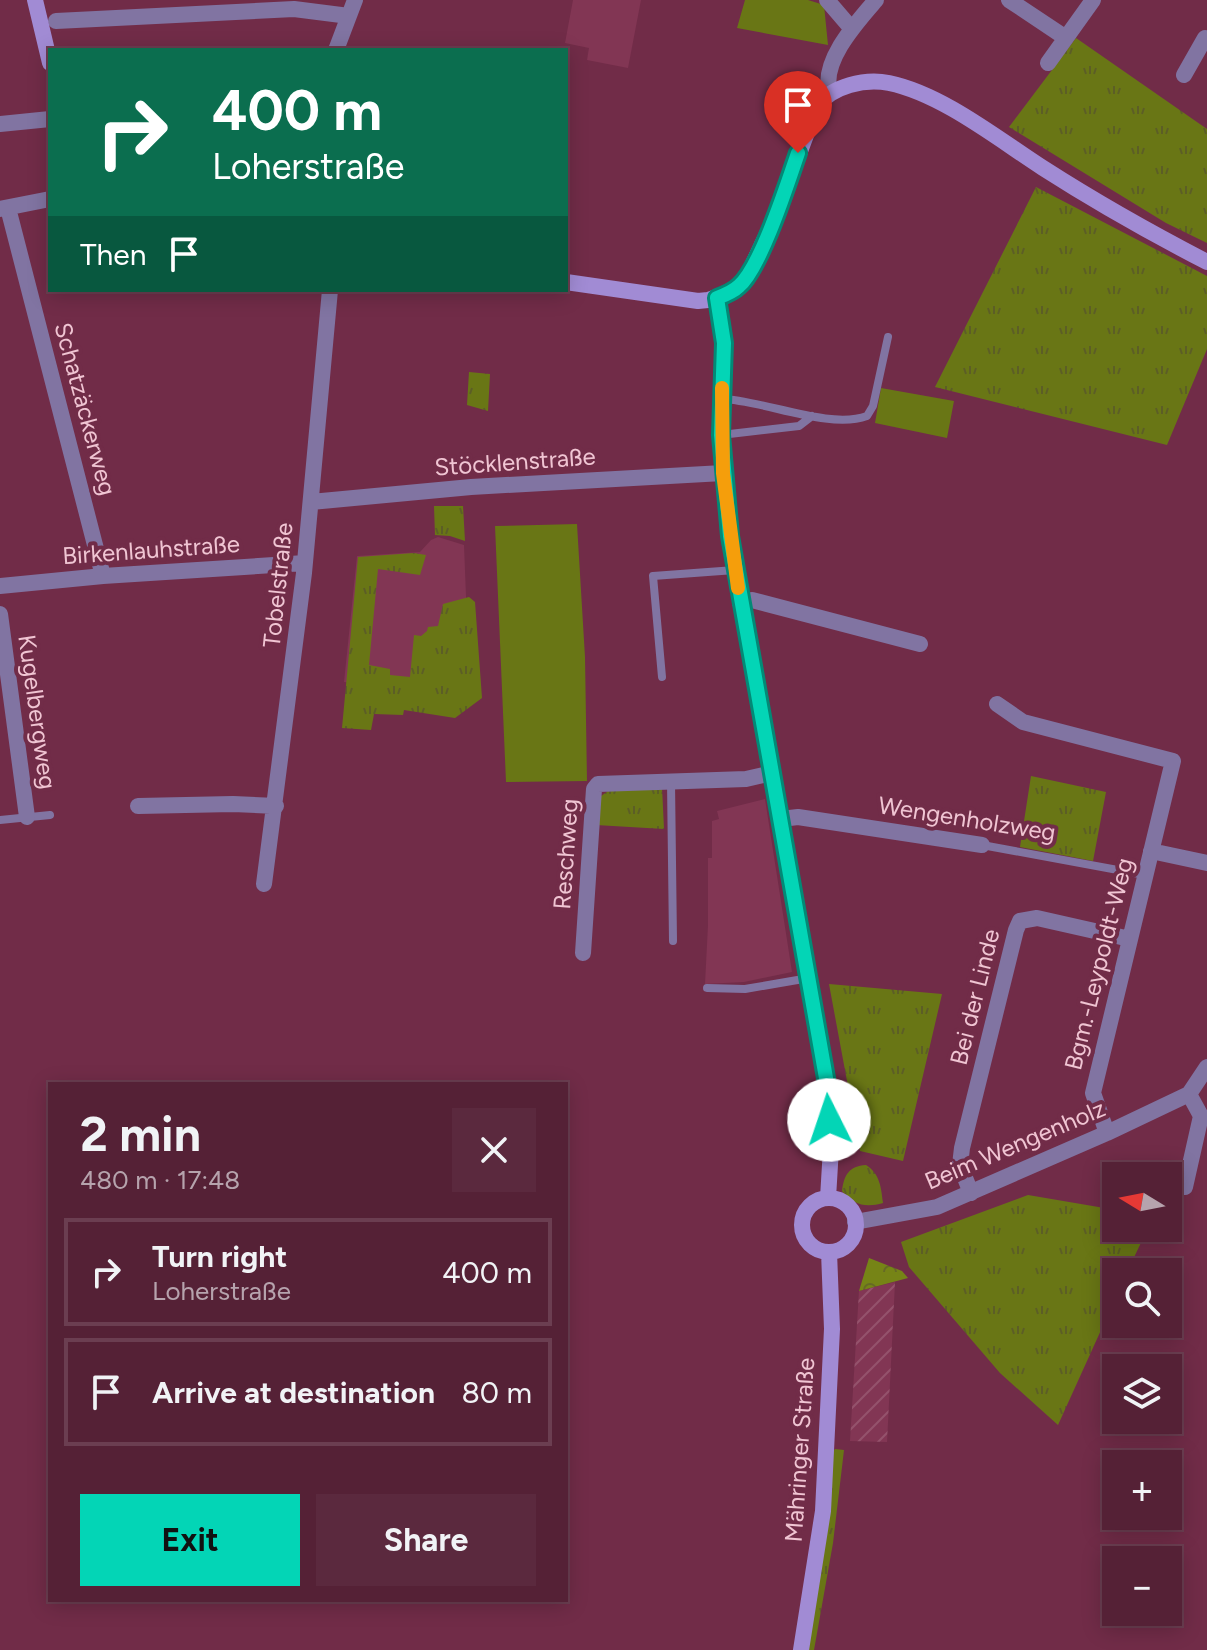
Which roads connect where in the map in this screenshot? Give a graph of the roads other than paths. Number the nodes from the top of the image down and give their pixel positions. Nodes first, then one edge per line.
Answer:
1 (35, 0) edge
2 (827, 0) edge
3 (876, 0) edge
4 (1009, 0) edge
5 (1093, 0) edge
6 (352, 8) edge
7 (56, 21) dead end
8 (851, 28) junction
9 (1206, 37) edge
10 (1066, 38) junction
11 (337, 48) edge
12 (48, 55) edge
13 (1048, 63) dead end
14 (1184, 75) dead end
15 (830, 93) junction
16 (48, 119) edge
17 (0, 124) edge
18 (48, 199) edge
19 (4, 209) edge
20 (1207, 262) edge
21 (568, 282) edge
22 (330, 292) edge
23 (717, 298) junction
24 (888, 337) dead end
25 (721, 399) junction
26 (812, 416) junction
27 (721, 435) junction
28 (723, 473) junction
29 (311, 502) junction
30 (305, 563) junction
31 (735, 570) junction
32 (103, 576) junction
33 (0, 586) edge
34 (740, 603) junction
35 (0, 614) edge
36 (920, 644) dead end
37 (662, 677) dead end
38 (997, 704) dead end
39 (772, 773) junction
40 (671, 782) junction
41 (138, 806) dead end
42 (276, 806) junction
43 (50, 815) dead end
44 (27, 817) junction
45 (781, 819) junction
46 (0, 820) edge
47 (982, 845) joint
48 (1151, 851) junction
49 (1207, 863) edge
50 (1145, 875) junction
51 (264, 884) dead end
52 (1130, 939) junction
53 (673, 941) dead end
54 (583, 953) dead end
55 (809, 978) junction
56 (707, 988) dead end
57 (1207, 1067) edge
58 (1189, 1094) junction
59 (1107, 1133) junction
60 (1185, 1187) dead end
61 (971, 1193) junction
62 (828, 1198) junction
63 (855, 1222) junction
64 (829, 1252) junction
65 (801, 1650) edge

1 - 12 street
2 - 8 street
3 - 8 street
4 - 10 street
5 - 10 street
6 - 7 street
6 - 11 street
8 - 15 street
9 - 14 street
10 - 13 street
15 - 20 street
15 - 23 street
16 - 17 street
18 - 19 street
19 - 32 street, Schatzäckerweg
21 - 23 street
22 - 29 street, Tobelstraße
23 - 25 street
24 - 26 lane
25 - 26 lane
25 - 27 street
26 - 27 lane
27 - 28 street
28 - 29 street, Stöcklenstraße
28 - 31 street
29 - 30 street, Tobelstraße
30 - 32 street, Birkenlauhstraße
30 - 42 street, Tobelstraße
31 - 34 street
31 - 37 lane
32 - 33 street, Birkenlauhstraße
34 - 36 street
34 - 39 street
35 - 44 street, Kugelbergweg
38 - 48 street, Bgm.-Leypoldt-Weg
39 - 40 street, Reschweg
39 - 45 street
40 - 53 lane
40 - 54 street, Reschweg
41 - 42 street
42 - 51 street, Tobelstraße
43 - 44 lane
44 - 46 lane
45 - 47 street, Wengenholzweg
45 - 55 street
47 - 50 lane, Wengenholzweg
48 - 49 street, Bgm.-Leypoldt-Weg
48 - 50 street, Bgm.-Leypoldt-Weg
50 - 52 street, Bgm.-Leypoldt-Weg
52 - 59 street, Bgm.-Leypoldt-Weg
52 - 61 street, Bei der Linde
55 - 56 lane
55 - 62 street
57 - 58 street
58 - 59 street, Beim Wengenholz
58 - 60 street
59 - 61 street, Beim Wengenholz
61 - 63 street, Beim Wengenholz
62 - 63 street
62 - 64 street
63 - 64 street
64 - 65 street, Mähringer Straße

